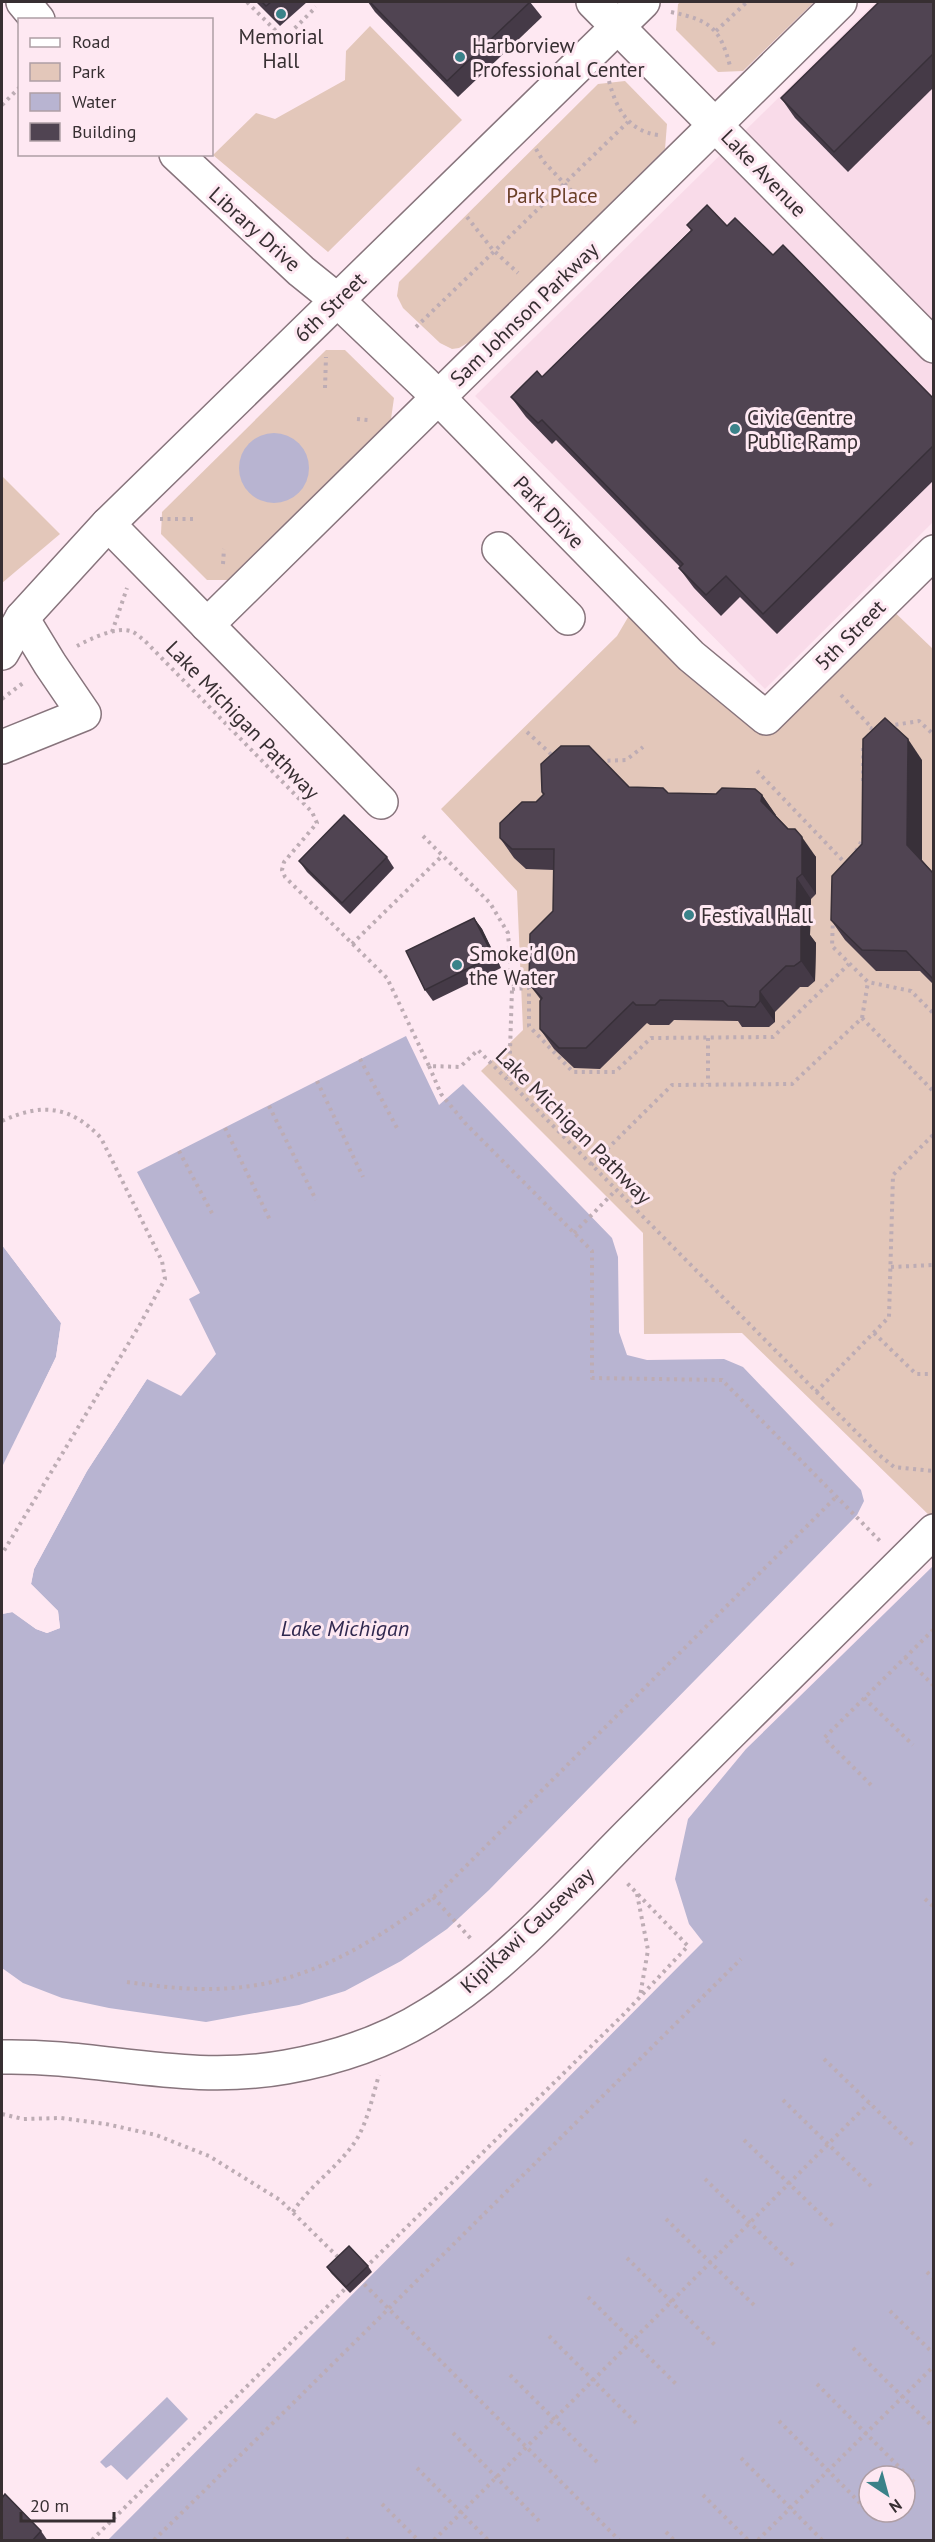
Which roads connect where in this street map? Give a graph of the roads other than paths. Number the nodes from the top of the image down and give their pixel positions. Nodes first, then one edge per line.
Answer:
1 (23, 2) edge
2 (592, 2) edge
3 (840, 2) edge
4 (655, 7) edge
5 (36, 18) edge
6 (618, 26) junction
7 (716, 125) junction
8 (178, 156) edge
9 (337, 300) junction
10 (933, 346) edge
11 (438, 397) junction
12 (108, 524) junction
13 (499, 549) dead end
14 (933, 552) edge
15 (12, 618) edge
16 (568, 618) dead end
17 (207, 626) junction
18 (2, 653) edge
19 (766, 718) joint
20 (2, 747) edge
21 (381, 802) dead end
22 (933, 1531) edge
23 (2, 2057) edge

1 - 5 street
2 - 6 street, Lake Avenue
3 - 7 street, Sam Johnson Parkway
4 - 6 street, 6th Street
6 - 7 street, Lake Avenue
6 - 9 street, 6th Street
7 - 10 street, Lake Avenue
7 - 11 street, Sam Johnson Parkway
8 - 9 street, Library Drive
9 - 11 street, Park Drive
9 - 12 street, 6th Street
11 - 17 street, Sam Johnson Parkway
11 - 19 street, Park Drive
12 - 15 street, 6th Street
12 - 17 street
13 - 16 street
14 - 19 street, 5th Street
15 - 18 street, 6th Street
15 - 20 street
17 - 21 street
22 - 23 street, KipiKawi Causeway

